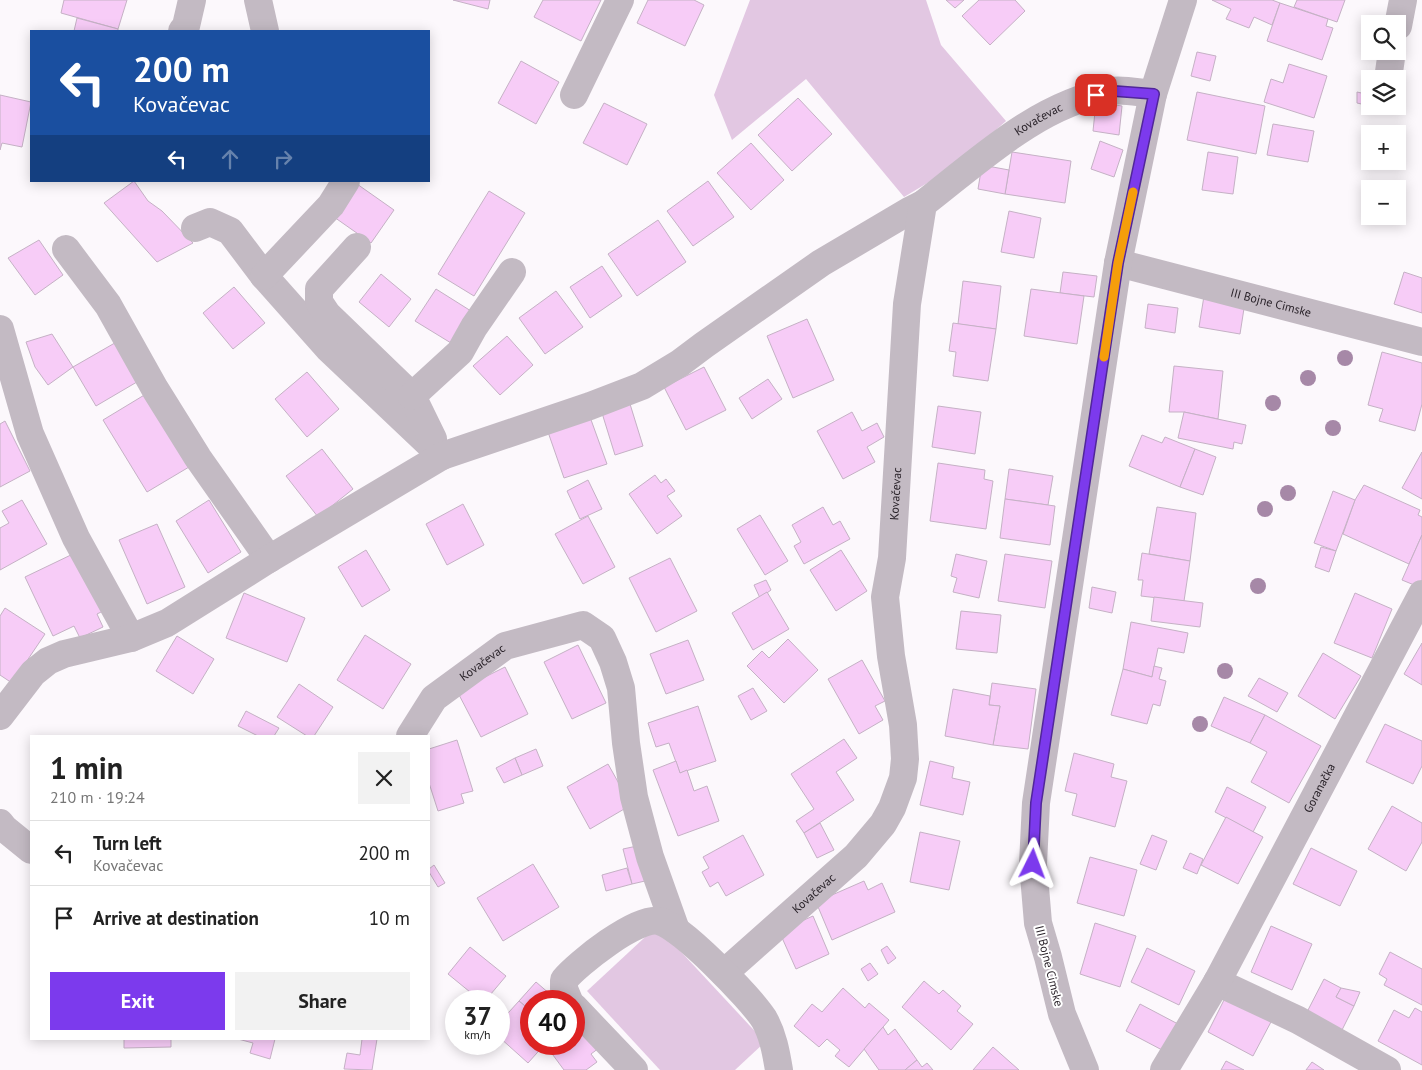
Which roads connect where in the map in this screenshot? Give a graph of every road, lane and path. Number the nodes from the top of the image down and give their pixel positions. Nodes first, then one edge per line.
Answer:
1 (192, 0) edge
2 (258, 0) edge
3 (620, 0) edge
4 (1183, 0) edge
5 (1402, 0) edge
6 (1417, 0) edge
7 (1422, 3) edge
8 (1400, 15) edge
9 (183, 30) edge
10 (265, 30) edge
11 (1154, 94) junction
12 (574, 95) dead end
13 (345, 182) edge
14 (923, 204) junction
15 (195, 228) dead end
16 (357, 246) dead end
17 (66, 249) dead end
18 (1118, 263) junction
19 (512, 272) dead end
20 (264, 276) junction
21 (0, 329) edge
22 (1422, 342) edge
23 (412, 396) junction
24 (442, 456) junction
25 (269, 559) junction
26 (1422, 594) edge
27 (132, 638) junction
28 (0, 716) edge
29 (411, 735) edge
30 (0, 823) edge
31 (30, 849) edge
32 (676, 930) junction
33 (724, 973) junction
34 (1217, 982) junction
35 (565, 990) edge
36 (585, 1019) edge
37 (634, 1070) edge
38 (779, 1070) edge
39 (1085, 1070) edge
40 (1164, 1070) edge
41 (1387, 1070) edge

1 - 9 street
2 - 10 street
3 - 12 street
4 - 11 street, III Bojne Cimske
5 - 8 street
6 - 7 street
11 - 14 street, Kovačevac
11 - 18 street, III Bojne Cimske
13 - 20 street
14 - 24 street
14 - 33 street, Kovačevac
15 - 20 street
16 - 23 street
17 - 25 street
18 - 22 street, III Bojne Cimske
18 - 39 street, III Bojne Cimske
19 - 23 street
20 - 24 street
21 - 27 street
23 - 24 street
24 - 25 street
25 - 27 street
26 - 34 street, Goranačka
27 - 28 street
29 - 32 street, Kovačevac
30 - 31 street
32 - 33 street, Kovačevac
32 - 35 street, Kovačevac
33 - 38 street, Kovačevac
34 - 40 street, Goranačka
34 - 41 street
36 - 37 street

